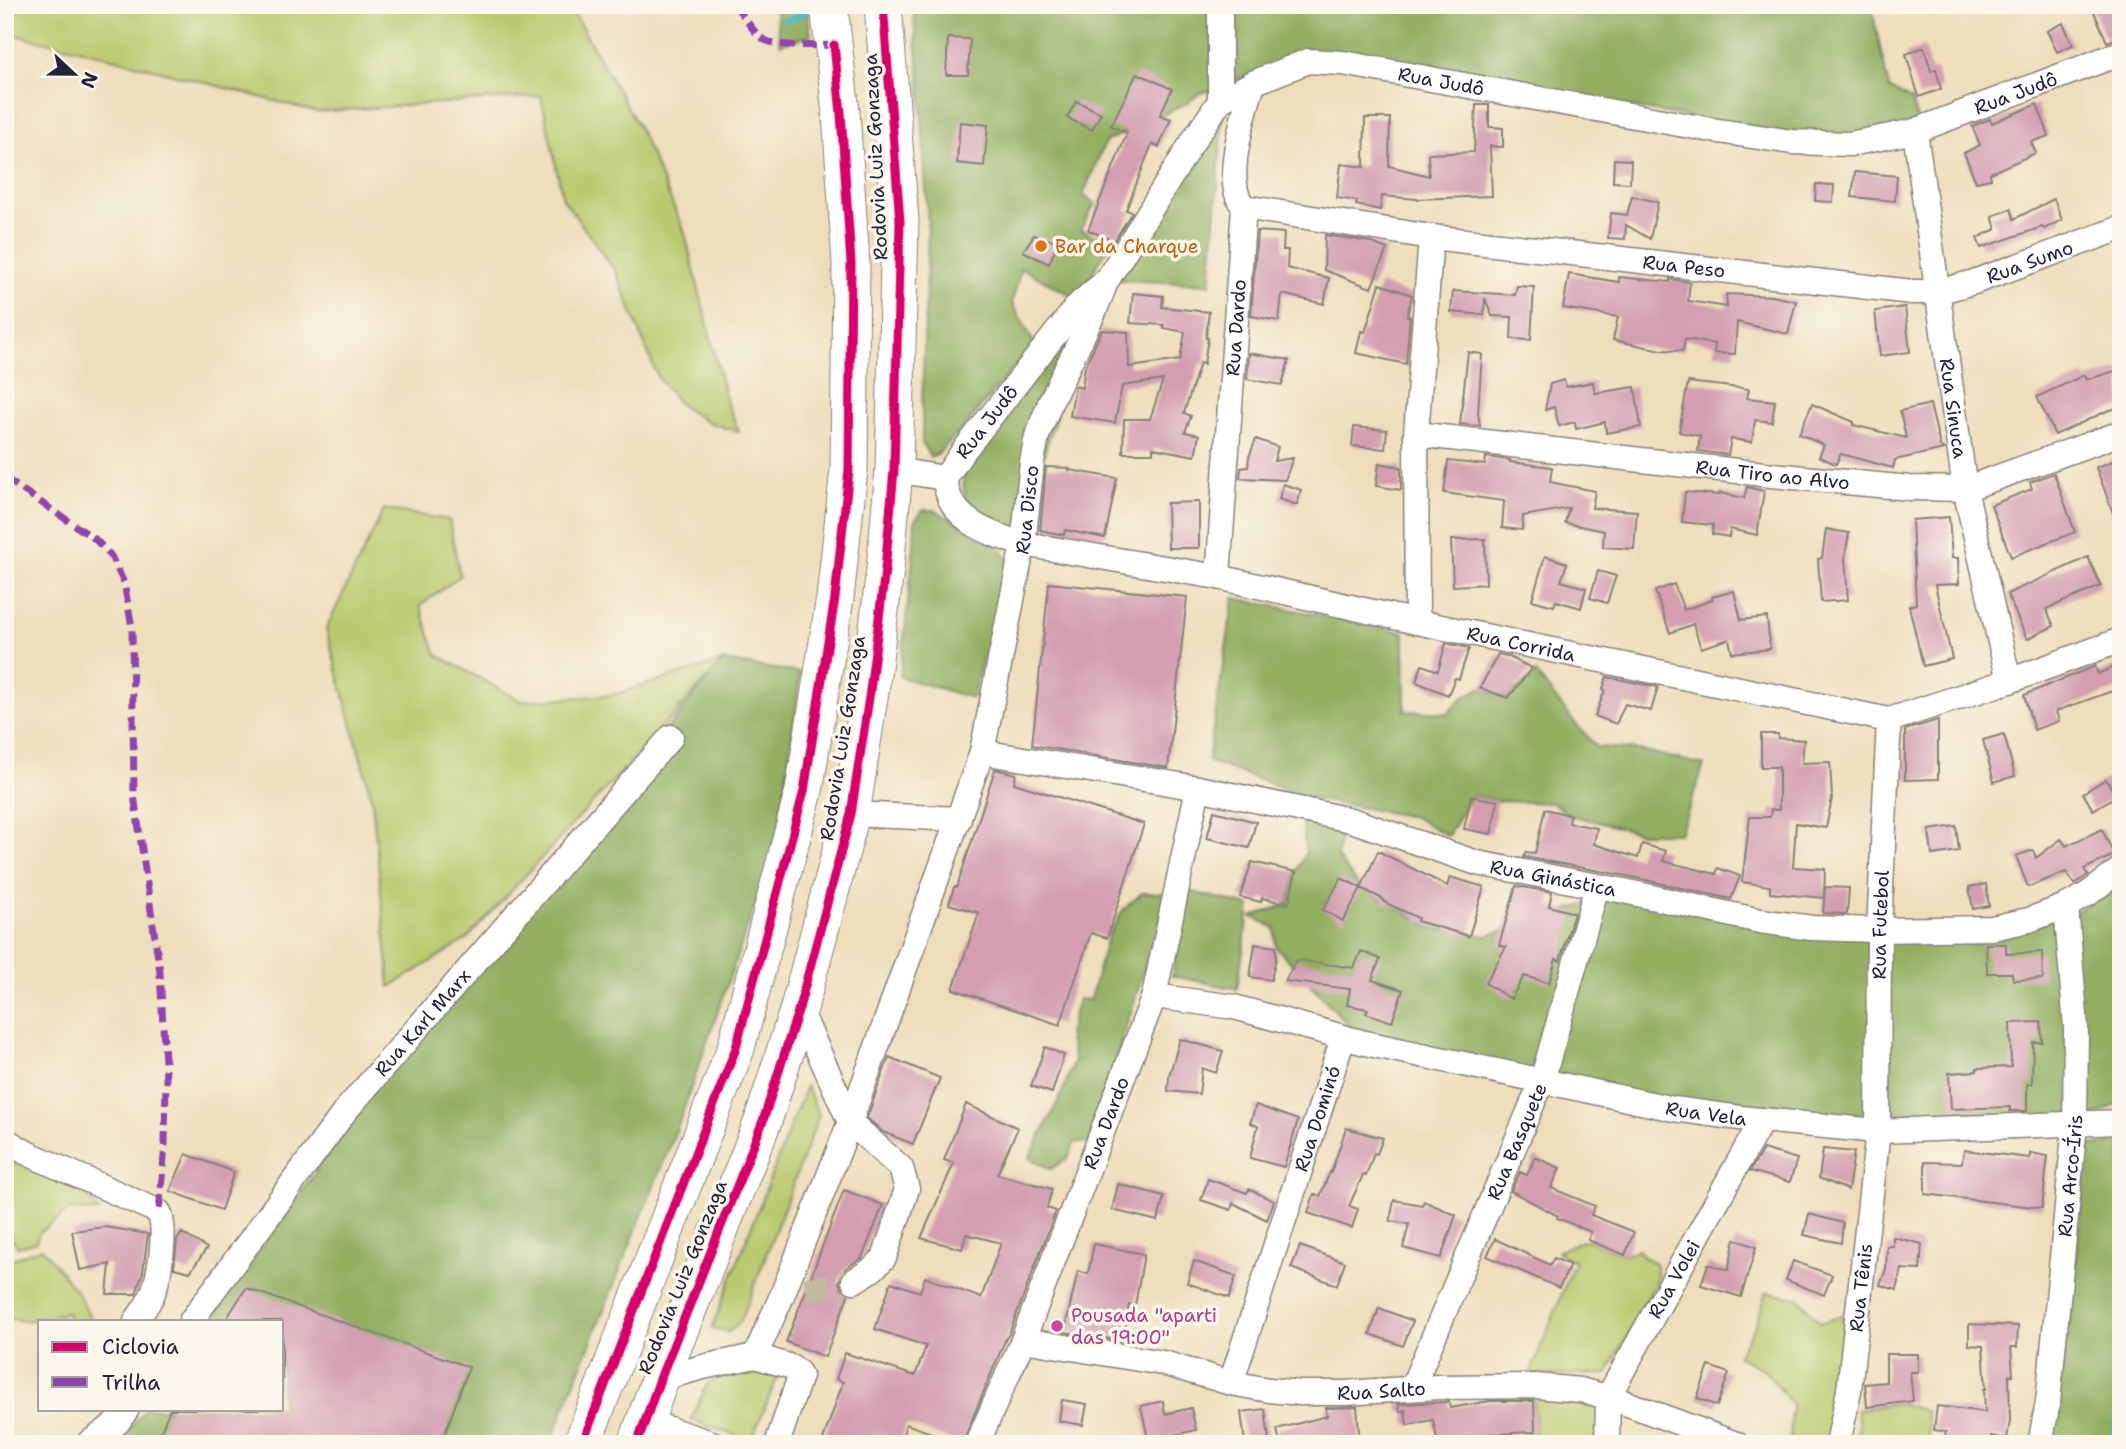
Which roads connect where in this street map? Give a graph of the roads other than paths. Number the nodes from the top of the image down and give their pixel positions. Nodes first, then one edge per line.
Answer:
1 (829, 5) edge
2 (883, 5) edge
3 (1220, 5) edge
4 (2121, 53) edge
5 (1253, 83) junction
6 (1220, 101) junction
7 (1915, 131) junction
8 (1244, 207) junction
9 (2121, 228) edge
10 (1431, 237) junction
11 (1107, 279) junction
12 (1937, 292) junction
13 (2121, 433) edge
14 (1416, 434) junction
15 (894, 470) junction
16 (944, 478) junction
17 (1965, 489) junction
18 (1023, 544) junction
19 (1218, 577) junction
20 (1417, 622) junction
21 (2121, 640) edge
22 (2009, 681) junction
23 (1889, 720) junction
24 (671, 737) dead end
25 (982, 752) junction
26 (1198, 788) junction
27 (851, 814) junction
28 (959, 819) junction
29 (2121, 869) edge
30 (1597, 886) junction
31 (2066, 906) junction
32 (1879, 930) junction
33 (1154, 996) junction
34 (799, 1008) junction
35 (1343, 1038) junction
36 (1542, 1081) junction
37 (1762, 1120) junction
38 (850, 1122) junction
39 (2121, 1122) edge
40 (2075, 1125) junction
41 (1878, 1131) junction
42 (5, 1140) edge
43 (16, 1158) edge
44 (854, 1281) tunnel mouth
45 (806, 1290) tunnel mouth
46 (780, 1298) junction
47 (137, 1320) edge
48 (192, 1320) edge
49 (1023, 1340) junction
50 (755, 1356) junction
51 (660, 1379) junction
52 (1231, 1383) junction
53 (1412, 1388) junction
54 (1608, 1397) junction
55 (121, 1413) edge
56 (641, 1432) edge
57 (88, 1444) edge
58 (582, 1444) edge
59 (714, 1444) edge
60 (777, 1444) edge
61 (977, 1444) edge
62 (1607, 1444) edge
63 (1736, 1444) edge
64 (1838, 1444) edge
65 (2040, 1444) edge

1 - 58 highway, Rodovia Luiz Gonzaga
2 - 15 highway, Rodovia Luiz Gonzaga
3 - 6 street
4 - 7 street, Rua Judô
5 - 6 street, Rua Judô
5 - 7 street, Rua Judô
5 - 8 street, Rua Dardo
6 - 11 street, Rua Judô
7 - 12 street, Rua Sinuca
8 - 10 street, Rua Peso
8 - 19 street, Rua Dardo
9 - 12 street, Rua Sumo
10 - 12 street, Rua Peso
10 - 14 street
11 - 16 street, Rua Judô
11 - 18 street, Rua Disco
12 - 17 street, Rua Sinuca
13 - 17 street, Rua Tiro ao Alvo
14 - 17 street, Rua Tiro ao Alvo
14 - 20 street
15 - 16 street
15 - 27 highway, Rodovia Luiz Gonzaga
16 - 18 street, Rua Corrida
17 - 22 street, Rua Sinuca
18 - 19 street, Rua Corrida
18 - 25 street, Rua Disco
19 - 20 street, Rua Corrida
20 - 23 street, Rua Corrida
21 - 22 street, Rua Corrida
22 - 23 street, Rua Corrida
23 - 32 street, Rua Futebol
24 - 48 street, Rua Karl Marx
25 - 26 street, Rua Ginástica
25 - 28 street, Rua Disco
26 - 30 street, Rua Ginástica
26 - 33 street, Rua Dardo
27 - 28 street
27 - 34 highway, Rodovia Luiz Gonzaga
28 - 38 street, Rua Disco
29 - 31 street, Rua Ginástica
30 - 32 street, Rua Ginástica
30 - 36 street, Rua Basquete
31 - 32 street, Rua Ginástica
31 - 40 street, Rua Arco-Íris
32 - 41 street, Rua Futebol
33 - 35 street
33 - 49 street, Rua Dardo
34 - 38 street
34 - 51 highway, Rodovia Luiz Gonzaga
35 - 36 street, Rua Vela
35 - 52 street, Rua Dominó
36 - 37 street, Rua Vela
36 - 53 street, Rua Basquete
37 - 41 street, Rua Vela
37 - 54 street, Rua Volei
38 - 44 street
38 - 46 street, Rua Disco
39 - 40 street, Rua Vela
40 - 41 street, Rua Vela
40 - 65 street, Rua Arco-Íris
41 - 64 street, Rua Tênis
42 - 43 street
43 - 47 street
45 - 46 street
46 - 50 street, Rua Disco
49 - 52 street, Rua Salto
49 - 61 street, Rua Dardo
50 - 51 street
50 - 60 street
51 - 56 highway, Rodovia Luiz Gonzaga
52 - 53 street, Rua Salto
53 - 54 street, Rua Salto
54 - 62 street, Rua Volei
54 - 63 street, Rua Salto
55 - 57 street
56 - 59 street

